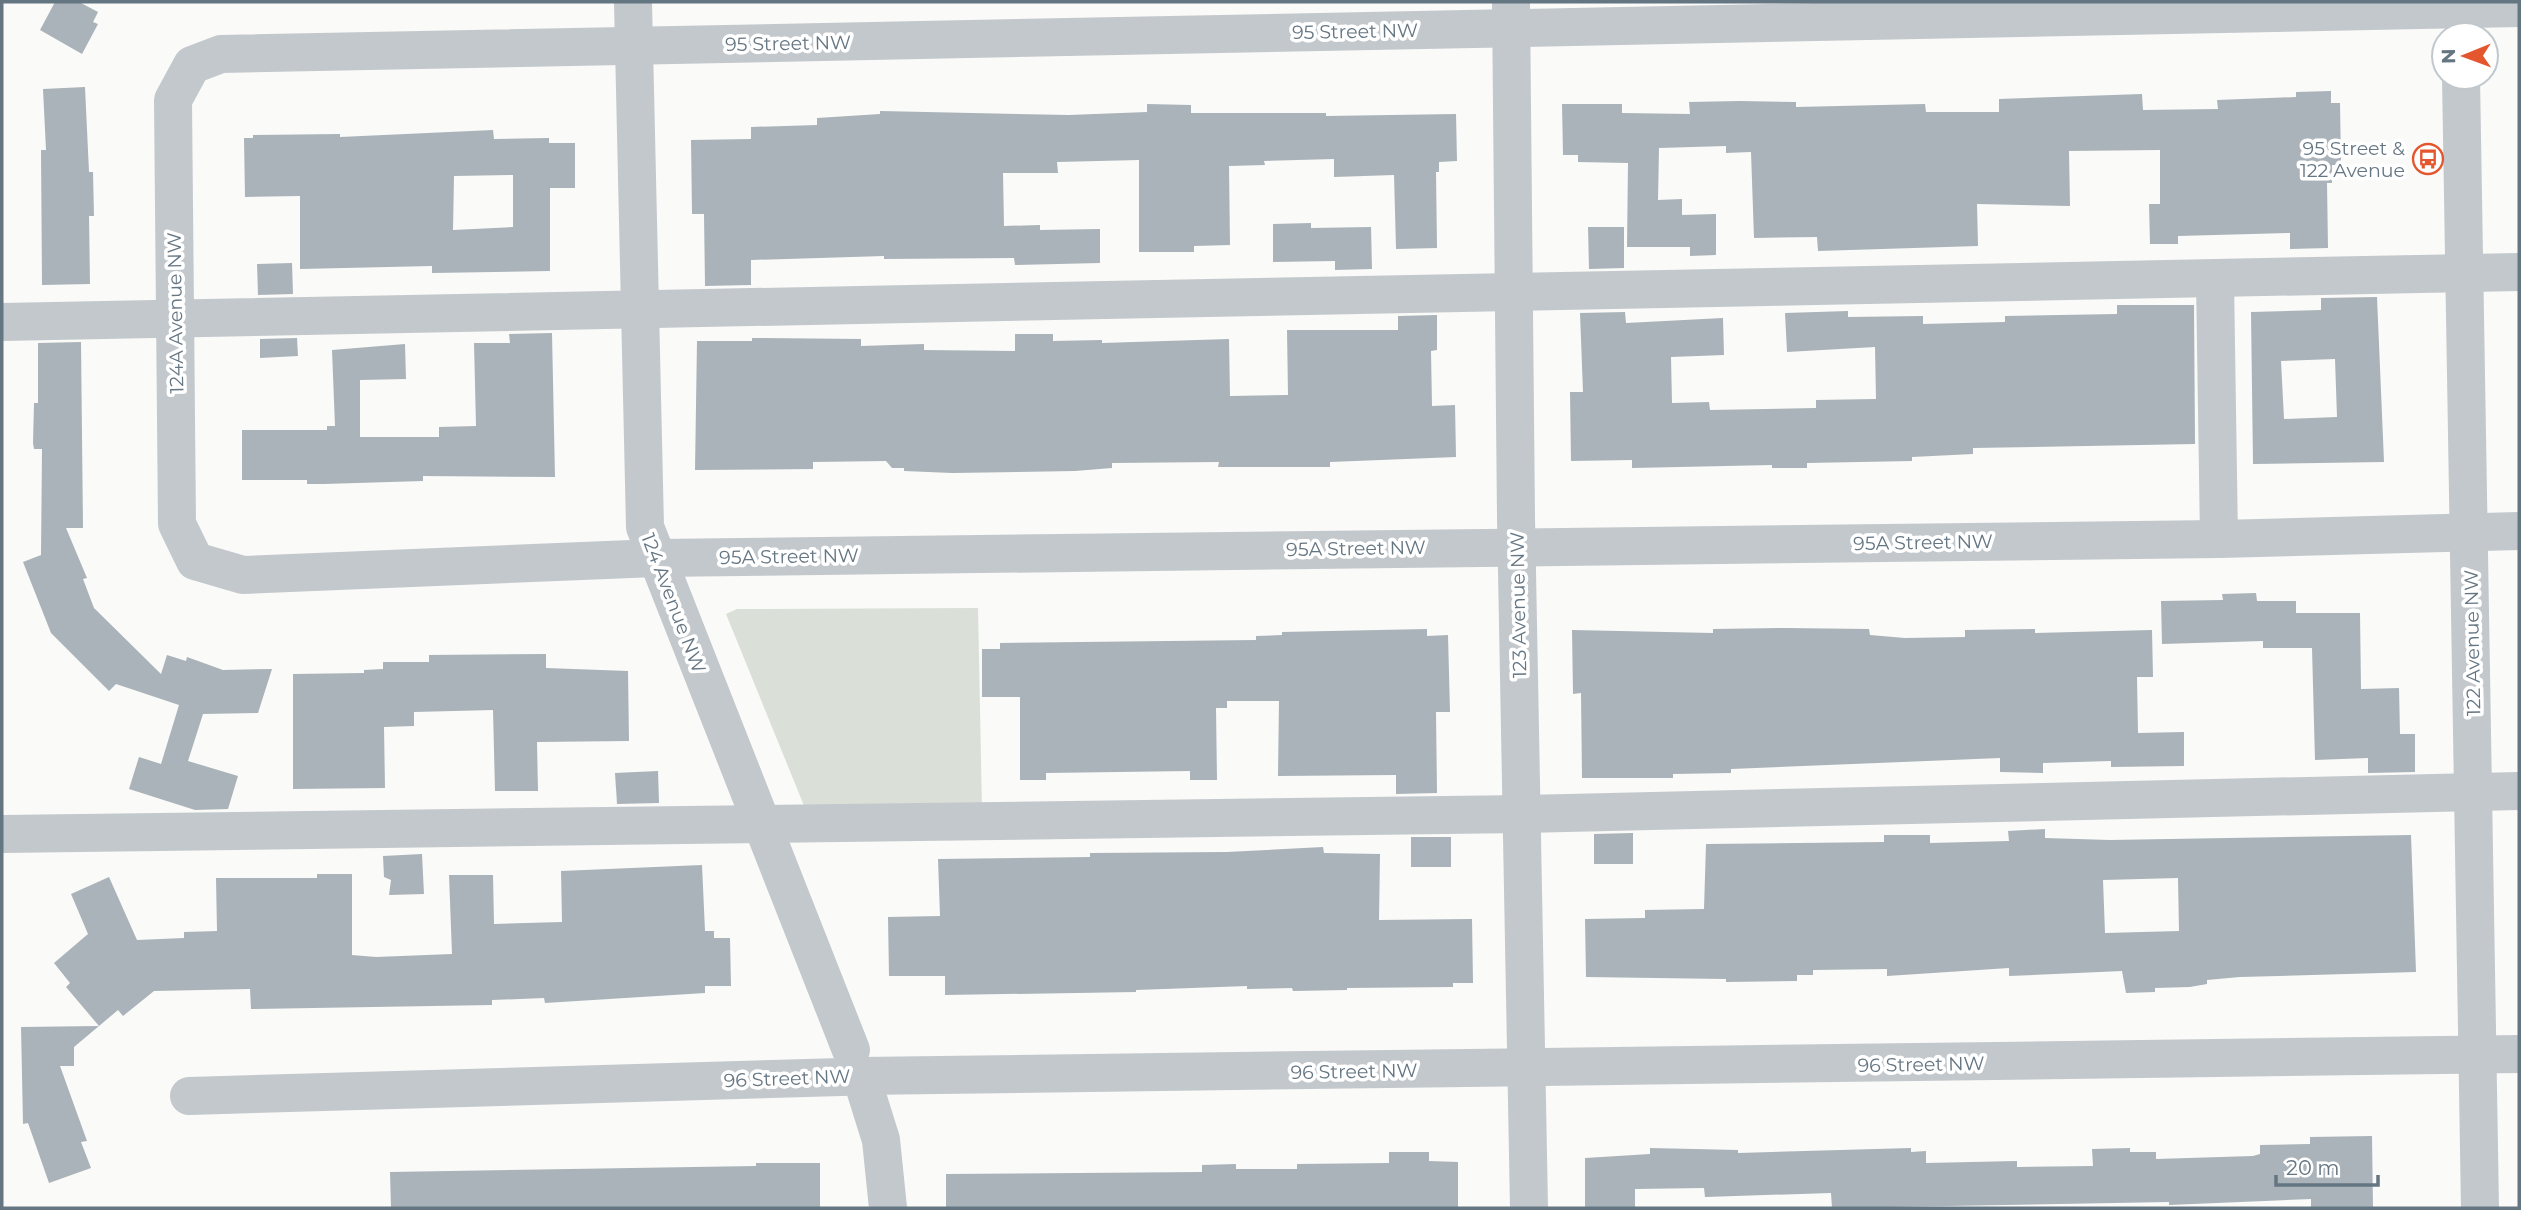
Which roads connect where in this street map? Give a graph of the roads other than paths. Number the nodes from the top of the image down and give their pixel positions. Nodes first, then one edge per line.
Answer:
1 (633, 2) edge
2 (2519, 8) edge
3 (1511, 15) edge
4 (2460, 15) edge
5 (633, 46) junction
6 (192, 65) joint
7 (2461, 91) edge
8 (2519, 272) edge
9 (2465, 273) junction
10 (2215, 279) junction
11 (1515, 293) junction
12 (637, 310) junction
13 (175, 317) junction
14 (2, 322) edge
15 (2519, 531) edge
16 (2471, 532) junction
17 (2219, 539) junction
18 (1517, 546) junction
19 (656, 558) junction
20 (195, 561) joint
21 (2519, 791) edge
22 (2474, 792) junction
23 (1523, 814) junction
24 (763, 825) junction
25 (2, 834) edge
26 (2519, 1054) edge
27 (2478, 1055) junction
28 (863, 1068) junction
29 (1525, 1069) junction
30 (190, 1096) dead end
31 (888, 1208) edge
32 (1529, 1208) edge
33 (2480, 1208) edge

1 - 5 street, 124 Avenue NW
2 - 4 street, 95 Street NW
3 - 4 street, 95 Street NW
3 - 5 street, 95 Street NW
3 - 11 street, 123 Avenue NW
5 - 6 street, 95 Street NW
5 - 12 street, 124 Avenue NW
6 - 13 street, 124A Avenue NW
7 - 9 street, 122 Avenue NW
8 - 9 street
9 - 10 street
9 - 16 street, 122 Avenue NW
10 - 11 street
10 - 17 street
11 - 12 street
11 - 18 street, 123 Avenue NW
12 - 13 street
12 - 19 street, 124 Avenue NW
13 - 14 street
13 - 20 street, 124A Avenue NW
15 - 16 street, 95A Street NW
16 - 17 street, 95A Street NW
16 - 22 street, 122 Avenue NW
17 - 18 street, 95A Street NW
18 - 19 street, 95A Street NW
18 - 23 street, 123 Avenue NW
19 - 20 street, 95A Street NW
19 - 24 street, 124 Avenue NW
21 - 22 street
22 - 23 street
22 - 27 street, 122 Avenue NW
23 - 24 street
23 - 29 street, 123 Avenue NW
24 - 25 street
24 - 28 street, 124 Avenue NW
26 - 27 street, 96 Street NW
27 - 29 street, 96 Street NW
27 - 33 street, 122 Avenue NW
28 - 29 street, 96 Street NW
28 - 30 street, 96 Street NW
28 - 31 street, 124 Avenue NW
29 - 32 street, 123 Avenue NW

